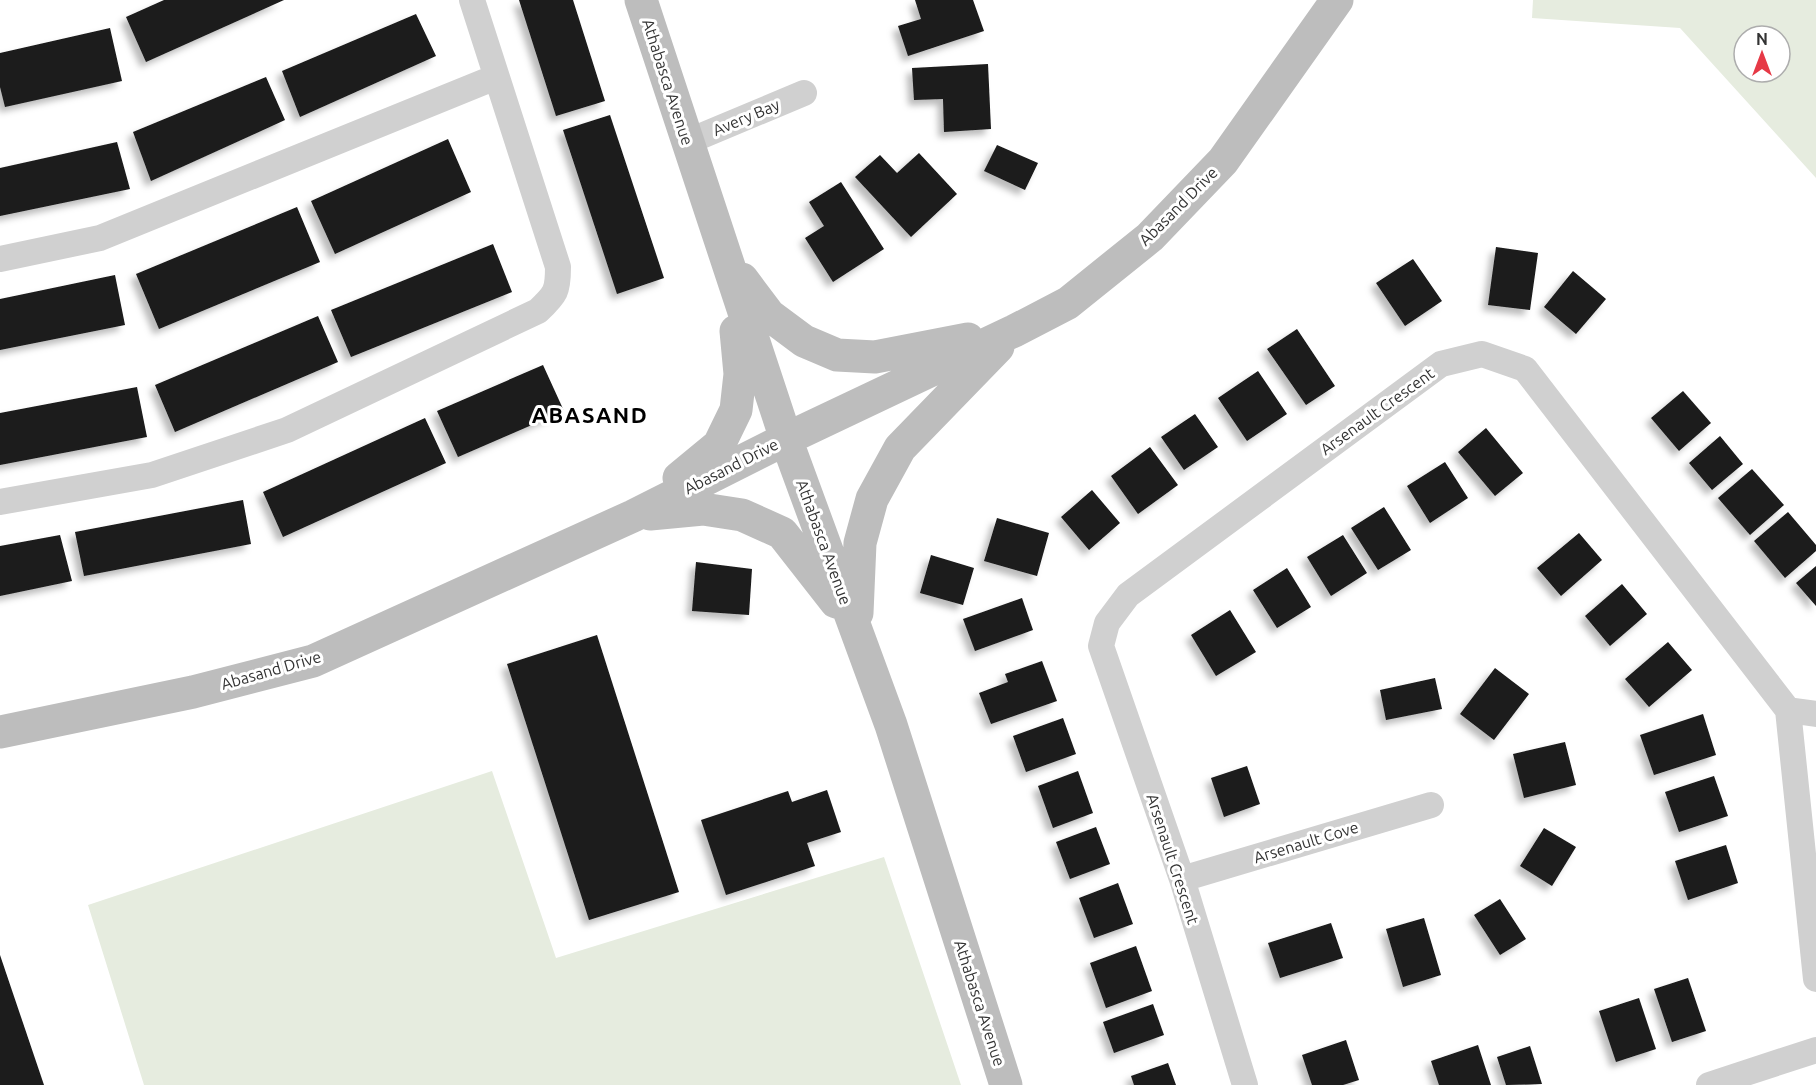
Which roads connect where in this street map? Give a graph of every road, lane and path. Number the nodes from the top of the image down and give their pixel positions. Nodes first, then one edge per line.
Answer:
1 (471, 0) edge
2 (641, 0) edge
3 (1337, 0) edge
4 (496, 77) junction
5 (804, 93) dead end
6 (687, 141) junction
7 (726, 258) junction
8 (0, 259) edge
9 (1014, 331) junction
10 (786, 439) junction
11 (0, 502) edge
12 (633, 516) junction
13 (856, 627) junction
14 (1788, 710) junction
15 (1816, 714) edge
16 (0, 732) edge
17 (1431, 805) dead end
18 (1182, 879) junction
19 (1816, 979) edge
20 (1816, 1050) edge
21 (1006, 1085) edge
22 (1245, 1085) edge
23 (1709, 1085) edge

1 - 4 street
2 - 6 street, Athabasca Avenue
3 - 9 street, Abasand Drive
4 - 8 street
4 - 11 street
5 - 6 street, Avery Bay
6 - 7 street, Athabasca Avenue
7 - 9 street
7 - 10 street, Athabasca Avenue
7 - 12 street
9 - 10 street, Abasand Drive
9 - 13 street
10 - 12 street, Abasand Drive
10 - 13 street, Athabasca Avenue
12 - 13 street
12 - 16 street, Abasand Drive
13 - 21 street, Athabasca Avenue
14 - 15 street
14 - 18 street, Arsenault Crescent
14 - 19 street
17 - 18 street, Arsenault Cove
18 - 22 street, Arsenault Crescent
20 - 23 street

